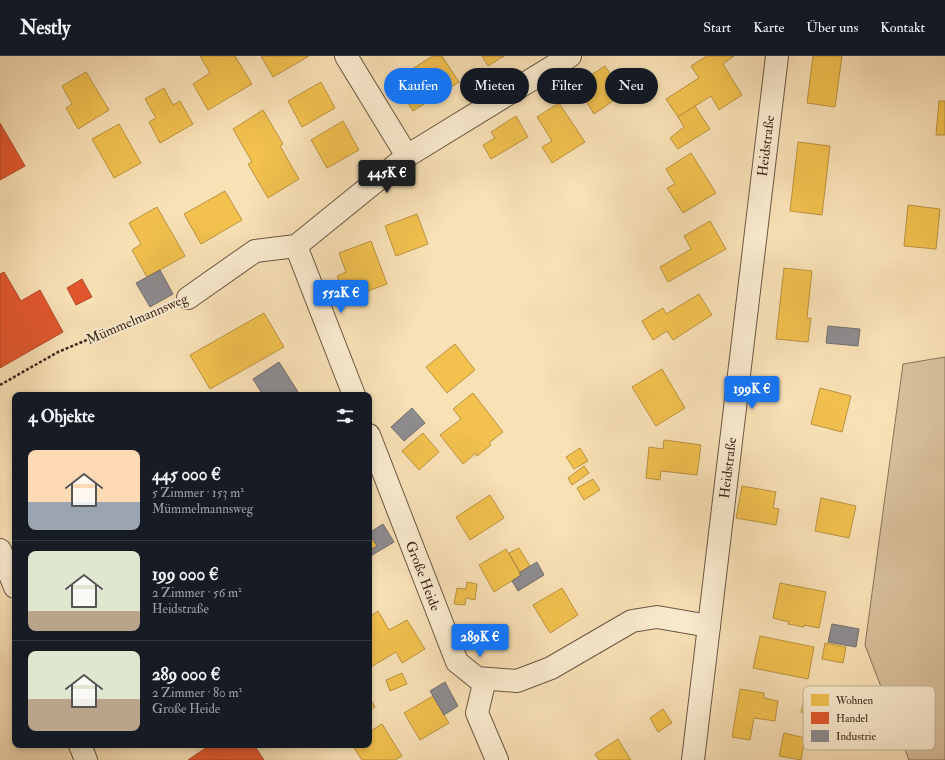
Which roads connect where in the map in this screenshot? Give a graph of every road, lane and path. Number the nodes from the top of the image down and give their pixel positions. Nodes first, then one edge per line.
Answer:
1 (346, 56) edge
2 (570, 56) edge
3 (777, 56) edge
4 (407, 156) junction
5 (296, 246) junction
6 (188, 298) joint
7 (0, 385) edge
8 (353, 392) edge
9 (372, 443) edge
10 (0, 550) edge
11 (12, 580) edge
12 (709, 626) junction
13 (485, 679) junction
14 (81, 748) edge
15 (86, 760) edge
16 (497, 760) edge
17 (693, 760) edge

1 - 4 street
2 - 4 street
3 - 12 street, Heidstraße
4 - 5 street
5 - 6 street, Mümmelmannsweg
5 - 8 street
6 - 7 path, Mümmelmannsweg
9 - 13 street, Große Heide
10 - 11 street
12 - 13 street, Große Heide
12 - 17 street, Heidstraße
13 - 16 street
14 - 15 street

